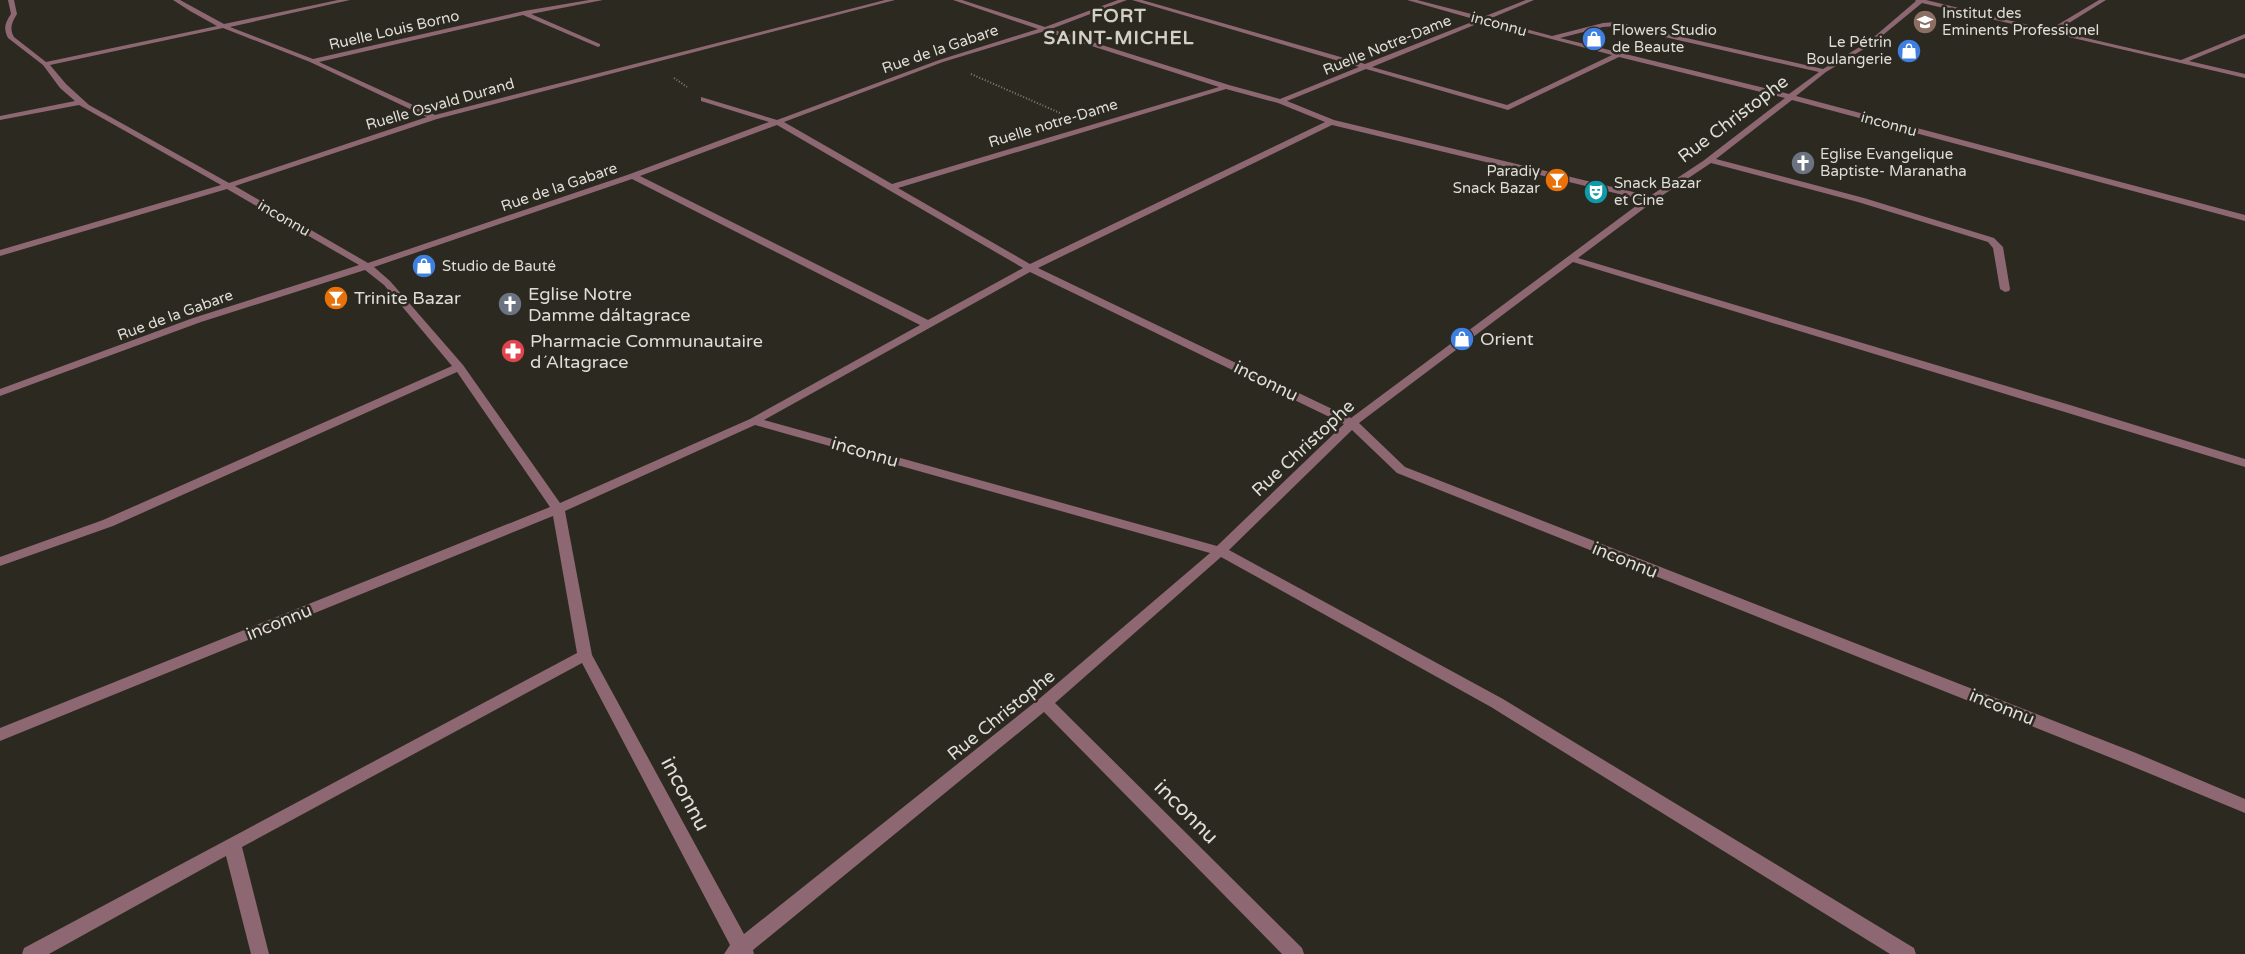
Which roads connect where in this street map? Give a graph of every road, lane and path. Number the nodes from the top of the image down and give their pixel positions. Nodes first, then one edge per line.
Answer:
1 (11, 0) edge
2 (176, 0) edge
3 (348, 0) edge
4 (600, 0) edge
5 (892, 0) edge
6 (956, 0) edge
7 (1124, 0) edge
8 (1135, 0) edge
9 (1410, 0) edge
10 (1531, 0) edge
11 (1921, 0) edge
12 (2103, 0) edge
13 (524, 14) junction
14 (1483, 20) junction
15 (222, 26) junction
16 (1044, 29) junction
17 (2050, 32) junction
18 (2245, 36) edge
19 (1552, 38) junction
20 (598, 45) dead end
21 (1618, 55) junction
22 (312, 61) junction
23 (941, 61) junction
24 (2181, 62) junction
25 (45, 64) junction
26 (1367, 67) junction
27 (1824, 71) junction
28 (2245, 76) edge
29 (1226, 87) junction
30 (1791, 97) junction
31 (704, 99) dead end
32 (1281, 101) junction
33 (82, 102) junction
34 (0, 118) edge
35 (434, 118) junction
36 (1332, 122) junction
37 (779, 123) junction
38 (1090, 126) junction
39 (1710, 160) junction
40 (633, 176) junction
41 (228, 186) junction
42 (889, 188) junction
43 (1650, 200) junction
44 (2245, 218) edge
45 (0, 252) edge
46 (1572, 259) junction
47 (367, 266) junction
48 (1030, 268) junction
49 (2005, 289) dead end
50 (927, 324) junction
51 (459, 367) junction
52 (0, 393) edge
53 (754, 421) junction
54 (1352, 423) junction
55 (2245, 464) edge
56 (558, 509) junction
57 (1220, 551) junction
58 (0, 562) edge
59 (585, 655) junction
60 (1045, 703) junction
61 (0, 735) edge
62 (2245, 806) edge
63 (232, 844) junction
64 (740, 952) edge
65 (31, 954) edge
66 (260, 954) edge
67 (1295, 954) edge
68 (1907, 954) edge

1 - 25 street, inconnu
2 - 15 street
3 - 15 street
4 - 13 street, Ruelle Louis Borno
5 - 35 street, Ruelle Osvald Durand
6 - 16 street
7 - 16 street, Rue de la Gabare
8 - 26 street
9 - 14 street, inconnu
10 - 14 street, Ruelle Notre-Dame
11 - 17 street
11 - 27 street, Rue Christophe
12 - 17 street
13 - 20 street
13 - 22 street, Ruelle Louis Borno
14 - 19 street, inconnu
14 - 26 street, Ruelle Notre-Dame
15 - 22 street
15 - 25 street
16 - 23 street, Rue de la Gabare
16 - 29 street
17 - 24 street
18 - 24 street
19 - 21 street, inconnu
19 - 27 street
21 - 26 street
21 - 30 street, inconnu
22 - 35 street
23 - 37 street, Rue de la Gabare
23 - 38 path
24 - 28 street
25 - 33 street, inconnu
26 - 32 street, Ruelle Notre-Dame
27 - 30 street, Rue Christophe
29 - 32 street
29 - 38 street, Ruelle notre-Dame
30 - 39 street, Rue Christophe
30 - 44 street, inconnu
31 - 37 street, inconnu
32 - 36 street
33 - 34 street
33 - 41 street, inconnu
35 - 41 street, Ruelle Osvald Durand
36 - 43 street
36 - 48 street, inconnu
37 - 40 street, Rue de la Gabare
37 - 42 street, inconnu
38 - 42 street, Ruelle notre-Dame
39 - 43 street, Rue Christophe
39 - 49 street
40 - 47 street, Rue de la Gabare
40 - 50 street
41 - 45 street, Ruelle Osvald Durand
41 - 47 street, inconnu
42 - 48 street, inconnu
43 - 46 street, Rue Christophe
46 - 54 street, Rue Christophe
46 - 55 street
47 - 51 street, inconnu
47 - 52 street, Rue de la Gabare
48 - 50 street, inconnu
48 - 54 street, inconnu
50 - 53 street, inconnu
51 - 56 street, inconnu
51 - 58 street
53 - 56 street, inconnu
53 - 57 street, inconnu
54 - 57 street, Rue Christophe
54 - 62 street, inconnu
56 - 59 street, inconnu
56 - 61 street, inconnu
57 - 60 street, Rue Christophe
57 - 68 street, inconnu
59 - 63 street
59 - 64 street, inconnu
60 - 64 street, Rue Christophe
60 - 67 street, inconnu
63 - 65 street
63 - 66 street

